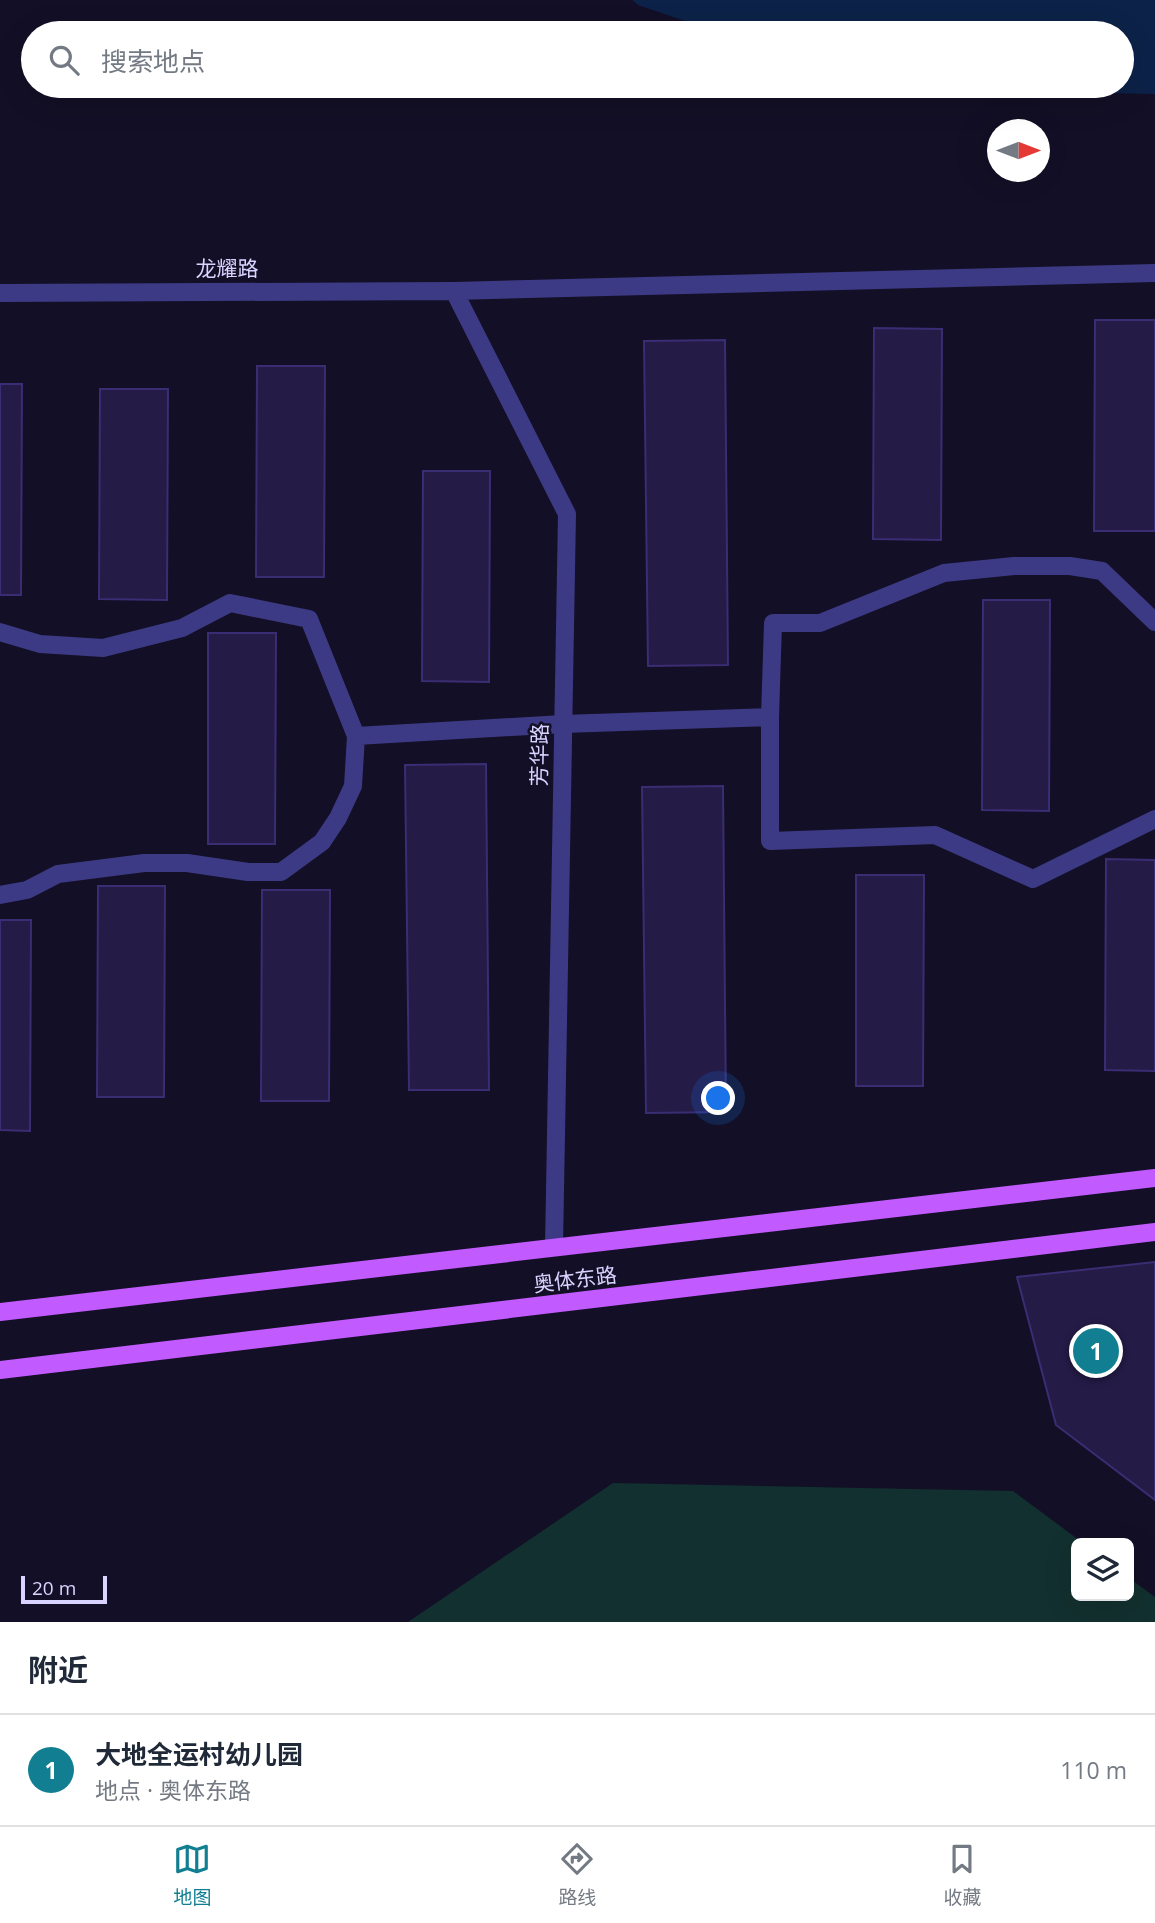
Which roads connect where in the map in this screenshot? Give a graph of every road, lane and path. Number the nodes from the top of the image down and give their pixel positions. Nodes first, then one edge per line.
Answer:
1 (1155, 273) edge
2 (454, 290) junction
3 (0, 293) edge
4 (1155, 622) edge
5 (0, 632) edge
6 (770, 718) junction
7 (563, 724) junction
8 (356, 736) junction
9 (1155, 819) edge
10 (0, 895) edge
11 (1155, 1178) edge
12 (1155, 1232) edge
13 (554, 1247) junction
14 (0, 1312) edge
15 (0, 1370) edge

1 - 2 street, 龙耀路
2 - 3 street, 龙耀路
2 - 7 street, 芳华路
4 - 6 street
5 - 8 street
6 - 7 street
6 - 9 street
7 - 8 street
7 - 13 street, 芳华路
8 - 10 street
11 - 13 main road
12 - 15 main road, 奥体东路
13 - 14 main road

